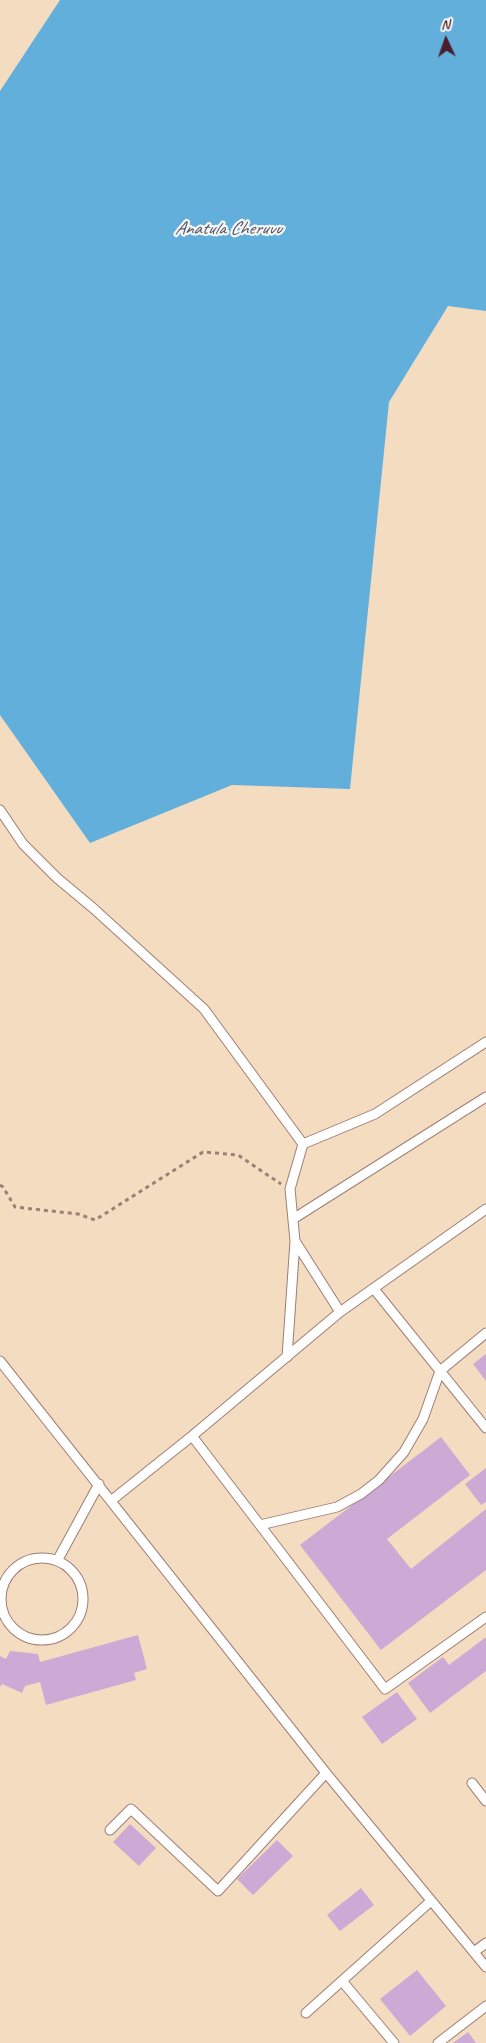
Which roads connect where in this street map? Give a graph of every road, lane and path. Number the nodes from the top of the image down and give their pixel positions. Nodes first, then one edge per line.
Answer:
1 (0, 810) edge
2 (486, 1042) edge
3 (486, 1097) edge
4 (303, 1144) junction
5 (0, 1185) edge
6 (290, 1190) junction
7 (486, 1209) edge
8 (293, 1219) junction
9 (294, 1241) junction
10 (374, 1288) junction
11 (340, 1312) junction
12 (486, 1333) edge
13 (287, 1357) junction
14 (0, 1361) edge
15 (440, 1370) junction
16 (486, 1428) edge
17 (192, 1436) junction
18 (99, 1484) junction
19 (112, 1500) junction
20 (260, 1525) junction
21 (57, 1560) junction
22 (3, 1617) edge
23 (486, 1617) edge
24 (326, 1773) junction
25 (472, 1783) dead end
26 (486, 1801) edge
27 (110, 1830) dead end
28 (431, 1901) junction
29 (486, 1944) edge
30 (474, 1952) junction
31 (486, 1967) edge
32 (342, 1980) junction
33 (486, 2006) edge
34 (306, 2013) dead end
35 (394, 2043) edge
36 (438, 2043) edge

1 - 4 lane
2 - 4 lane
3 - 8 lane
4 - 6 lane
5 - 6 path
6 - 8 lane
7 - 10 lane
8 - 9 lane
9 - 11 lane
9 - 13 lane
10 - 11 lane
10 - 15 lane
11 - 13 lane
12 - 15 lane
13 - 17 lane
14 - 18 lane
15 - 16 lane
15 - 20 lane
17 - 19 lane
17 - 20 lane
18 - 19 lane
18 - 21 lane
19 - 24 lane
20 - 23 lane
21 - 22 lane
21 - 22 lane
24 - 27 lane
24 - 28 lane
25 - 26 lane
28 - 30 lane
28 - 32 lane
29 - 30 lane
30 - 31 lane
32 - 34 lane
32 - 35 lane
33 - 36 lane

